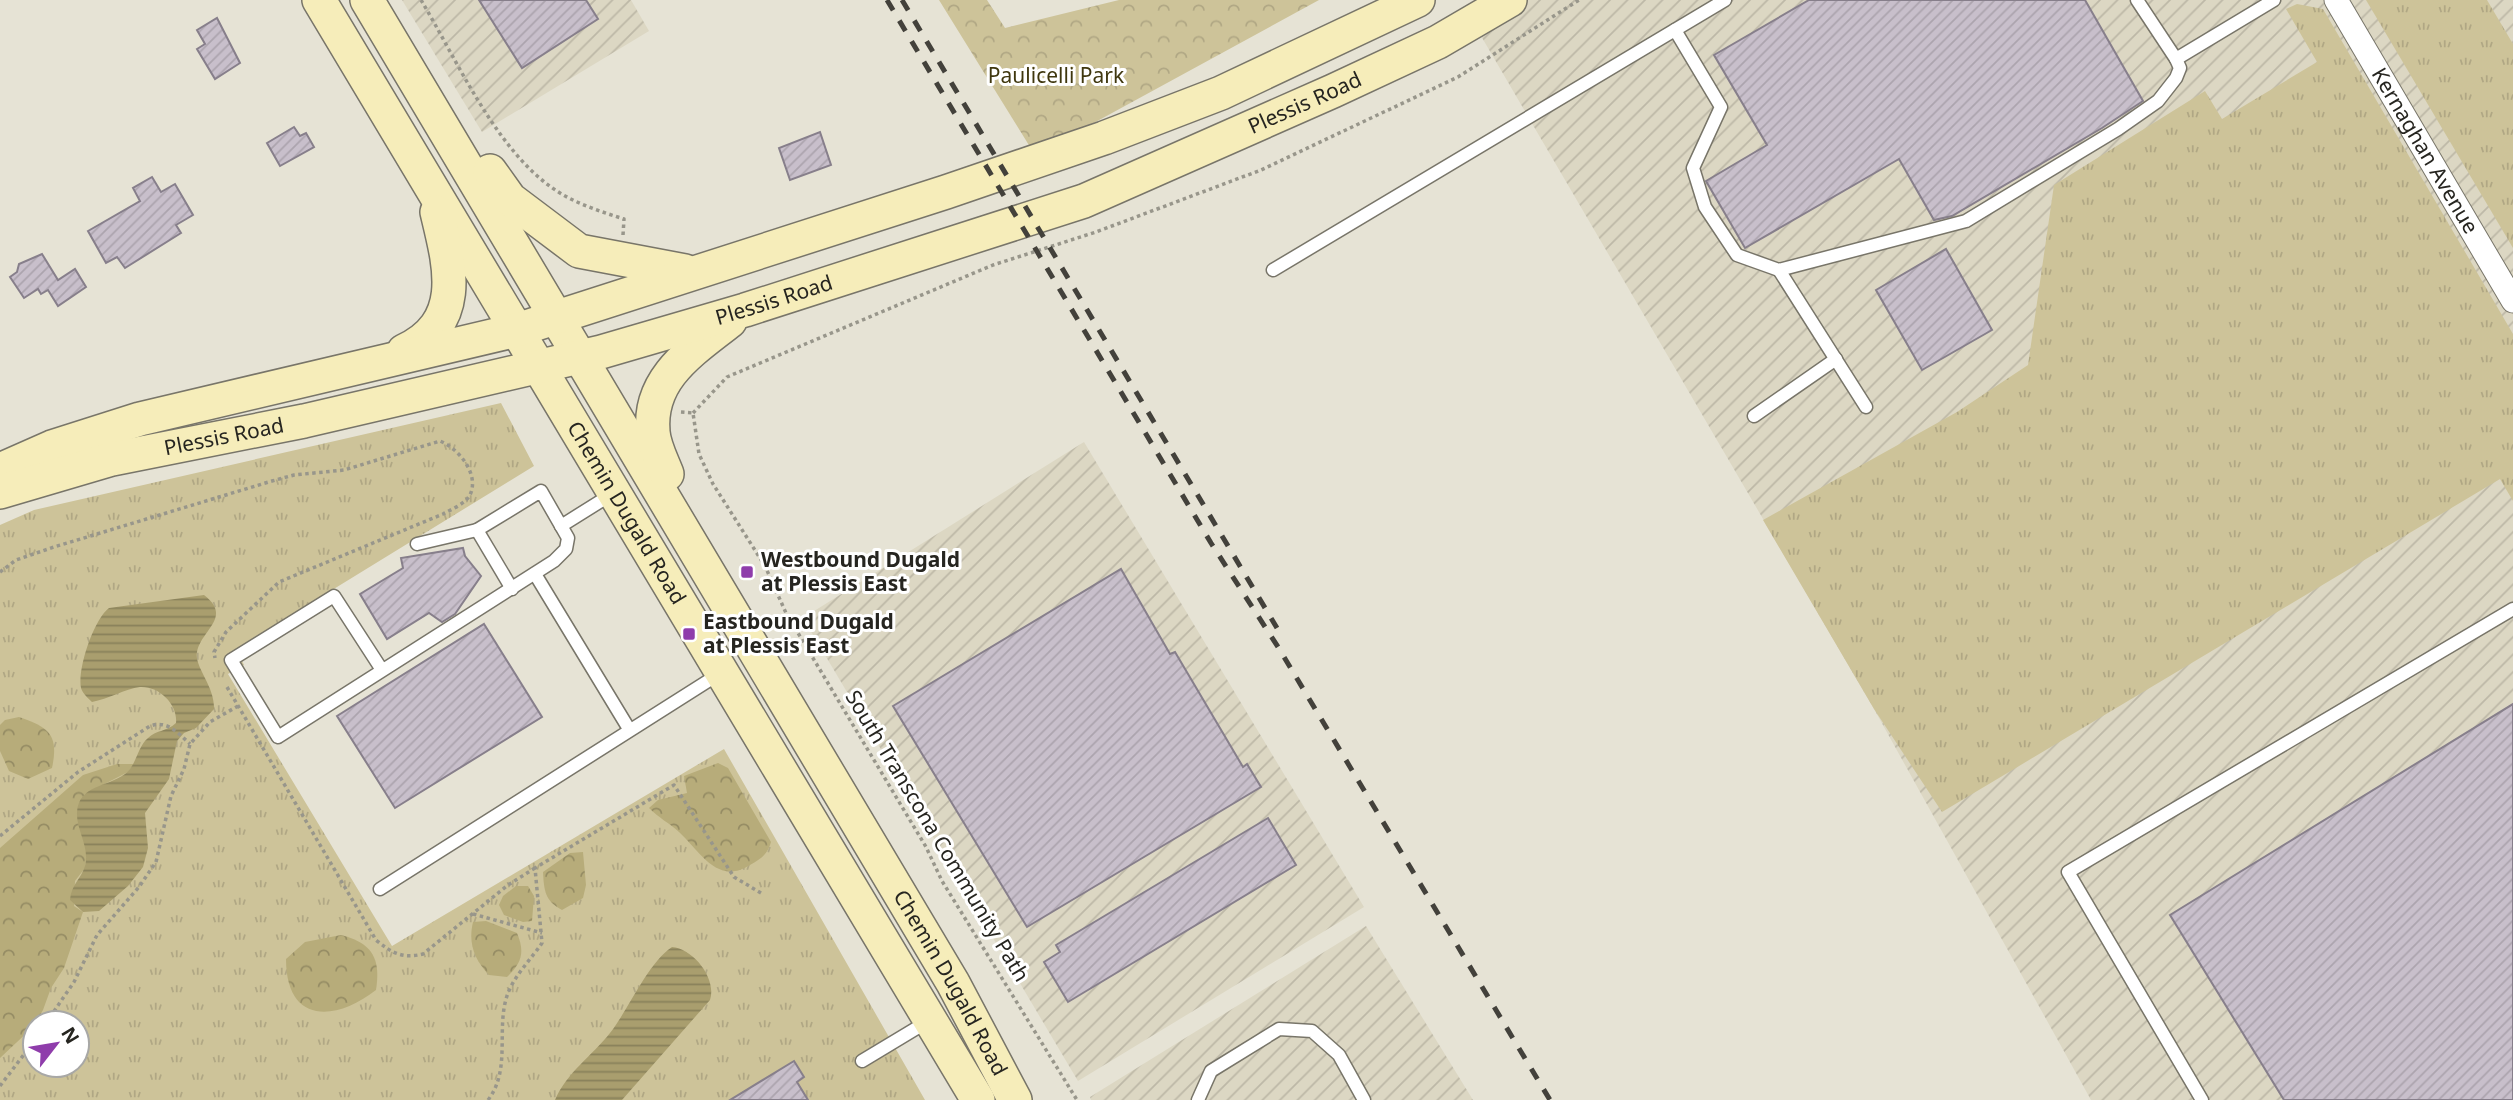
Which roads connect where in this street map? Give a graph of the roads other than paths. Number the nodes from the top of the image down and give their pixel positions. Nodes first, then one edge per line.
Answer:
1 (319, 0) edge
2 (367, 0) edge
3 (1418, 0) edge
4 (1510, 0) edge
5 (1725, 0) edge
6 (2336, 0) edge
7 (2270, 1) edge
8 (2143, 2) edge
9 (1675, 30) junction
10 (2176, 59) junction
11 (422, 90) junction
12 (431, 186) junction
13 (1273, 270) dead end
14 (1779, 270) junction
15 (695, 272) junction
16 (2513, 301) edge
17 (745, 310) junction
18 (556, 317) junction
19 (517, 330) junction
20 (579, 357) junction
21 (1836, 359) junction
22 (372, 366) junction
23 (538, 368) junction
24 (1866, 407) dead end
25 (1754, 416) dead end
26 (0, 470) edge
27 (0, 492) edge
28 (612, 494) junction
29 (561, 526) junction
30 (477, 530) junction
31 (685, 533) junction
32 (417, 544) dead end
33 (535, 574) junction
34 (512, 589) junction
35 (2513, 609) edge
36 (758, 654) junction
37 (383, 670) junction
38 (720, 674) junction
39 (629, 729) junction
40 (380, 889) dead end
41 (953, 983) junction
42 (930, 1020) junction
43 (862, 1061) dead end
44 (978, 1100) edge
45 (1015, 1100) edge
46 (1198, 1100) edge
47 (1364, 1100) edge
48 (2202, 1100) edge

1 - 12 main road, Chemin Dugald Road
2 - 11 main road, Chemin Dugald Road
3 - 15 main road, Plessis Road
4 - 17 main road, Plessis Road
5 - 9 lane
6 - 16 street, Kernaghan Avenue
7 - 10 lane
8 - 10 lane
9 - 13 lane
9 - 14 lane
10 - 14 lane
11 - 15 main road
11 - 18 main road, Chemin Dugald Road
12 - 19 main road, Chemin Dugald Road
12 - 22 main road
14 - 21 lane
15 - 18 main road, Plessis Road
17 - 20 main road, Plessis Road
17 - 31 main road
18 - 19 main road, Plessis Road
18 - 20 main road, Chemin Dugald Road
19 - 22 main road, Plessis Road
19 - 23 main road, Chemin Dugald Road
20 - 23 main road, Plessis Road
20 - 31 main road, Chemin Dugald Road
21 - 24 lane
21 - 25 lane
22 - 26 main road, Plessis Road
23 - 27 main road, Plessis Road
23 - 28 main road, Chemin Dugald Road
28 - 29 lane
28 - 38 main road, Chemin Dugald Road
29 - 30 lane
29 - 33 lane
30 - 32 lane
30 - 34 lane
31 - 36 main road, Chemin Dugald Road
33 - 34 lane
33 - 39 lane
34 - 37 lane
35 - 48 lane
36 - 38 main road
36 - 41 main road, Chemin Dugald Road
37 - 37 lane
38 - 39 lane
38 - 42 main road, Chemin Dugald Road
39 - 40 lane
41 - 42 main road
41 - 45 main road, Chemin Dugald Road
42 - 43 lane
42 - 44 main road, Chemin Dugald Road
46 - 47 lane

